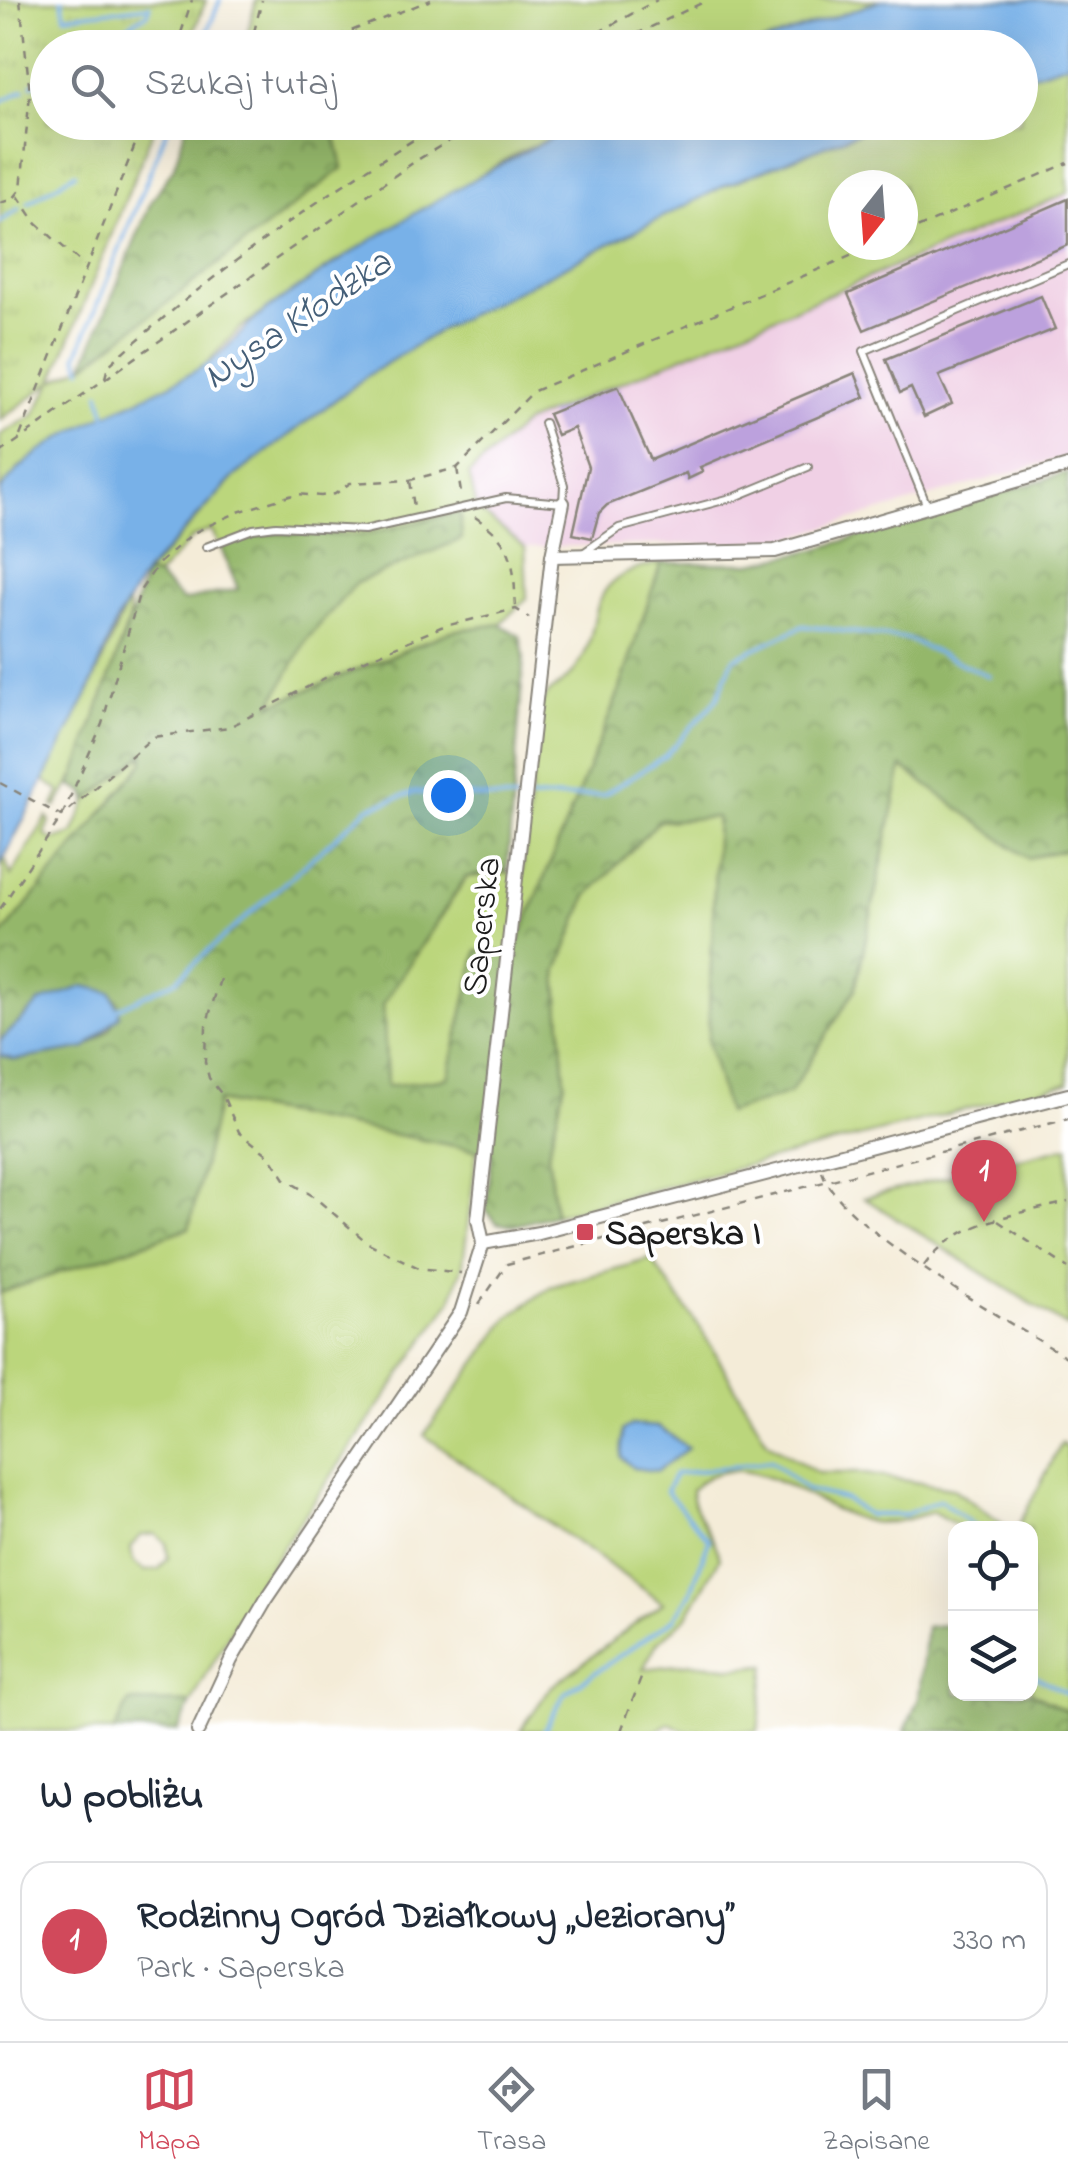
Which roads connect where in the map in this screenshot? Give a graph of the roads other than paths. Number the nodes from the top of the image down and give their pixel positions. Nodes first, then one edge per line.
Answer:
1 (1068, 264) edge
2 (544, 423) dead end
3 (1068, 466) edge
4 (808, 468) dead end
5 (562, 503) junction
6 (928, 508) junction
7 (206, 547) dead end
8 (580, 555) junction
9 (552, 556) junction
10 (1068, 1095) edge
11 (483, 1243) junction
12 (198, 1731) edge

1 - 6 lane
2 - 5 lane
3 - 6 street
4 - 8 lane
5 - 7 lane
5 - 9 street, Saperska
6 - 8 street
8 - 9 street
9 - 11 street, Saperska
10 - 11 street
11 - 12 street, Saperska

